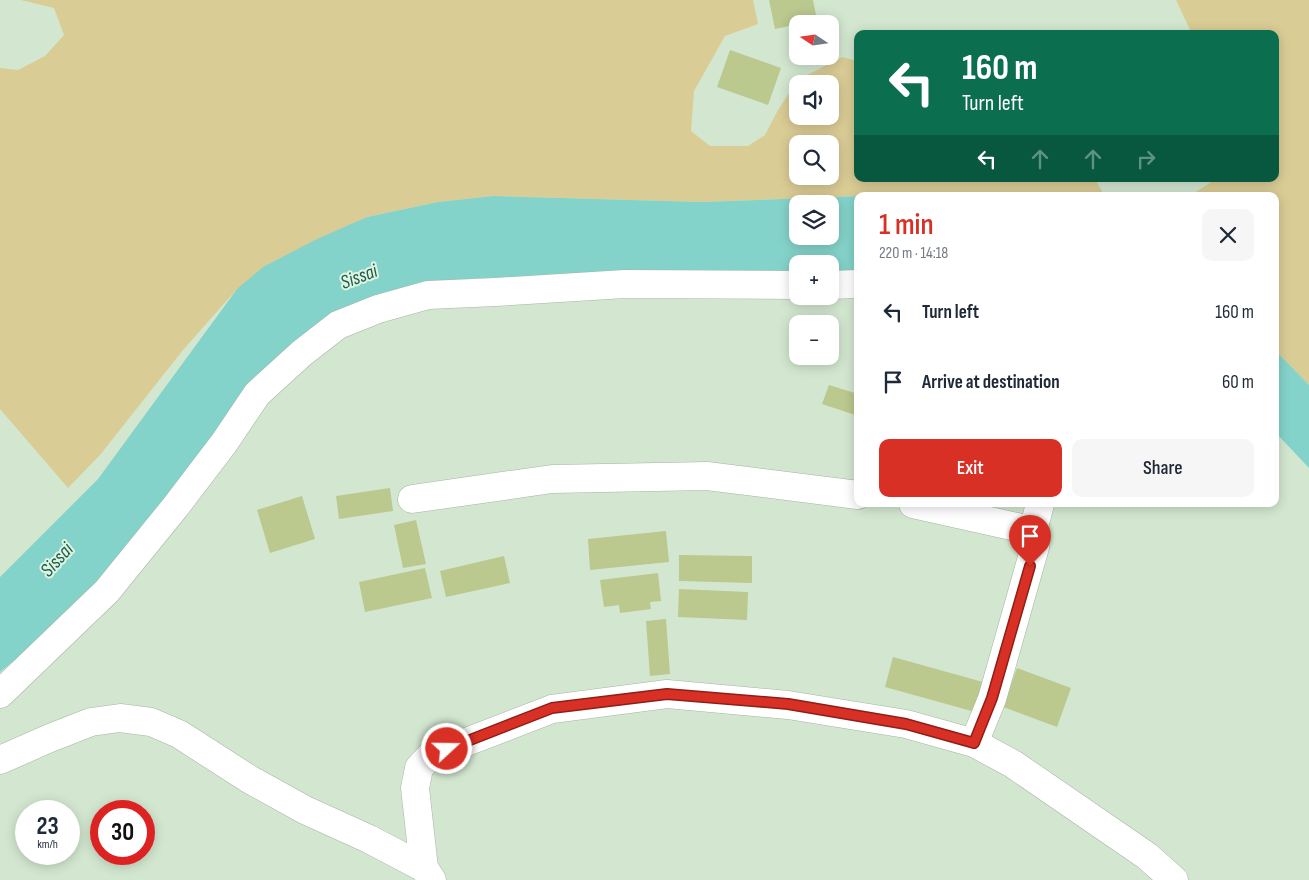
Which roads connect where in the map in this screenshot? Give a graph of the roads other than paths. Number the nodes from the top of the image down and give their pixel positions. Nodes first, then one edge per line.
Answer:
1 (854, 284) edge
2 (789, 285) edge
3 (839, 285) edge
4 (854, 494) edge
5 (412, 498) dead end
6 (927, 507) edge
7 (1039, 507) edge
8 (1032, 535) junction
9 (0, 694) edge
10 (974, 743) junction
11 (0, 760) edge
12 (428, 874) edge
13 (1174, 880) edge

1 - 3 street
2 - 9 street
4 - 5 street
6 - 8 street
7 - 8 street
8 - 10 street
10 - 12 street
10 - 13 street
11 - 12 street

